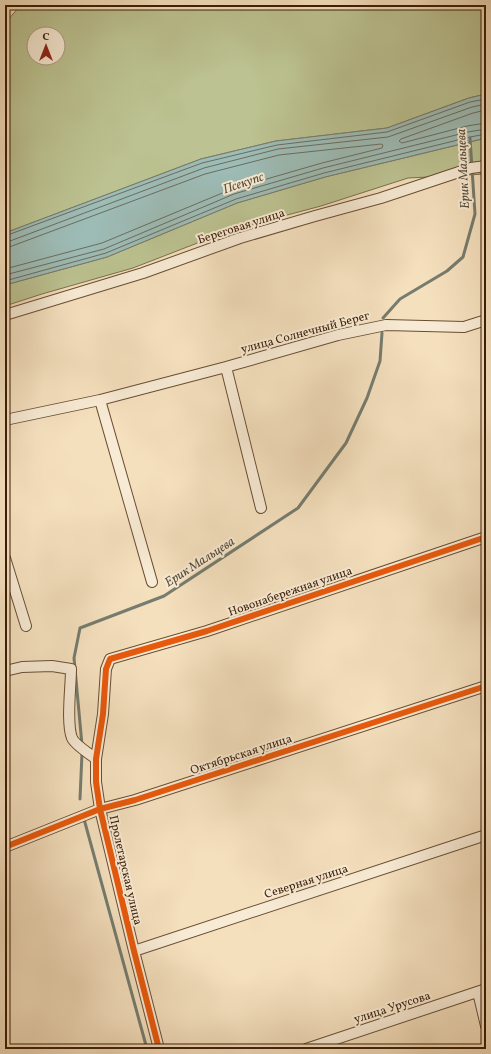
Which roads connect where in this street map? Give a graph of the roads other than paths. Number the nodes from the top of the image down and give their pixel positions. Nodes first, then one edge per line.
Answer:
1 (486, 166) edge
2 (5, 315) edge
3 (486, 320) edge
4 (226, 367) junction
5 (100, 400) junction
6 (5, 420) edge
7 (262, 508) dead end
8 (486, 537) edge
9 (5, 558) edge
10 (152, 582) dead end
11 (26, 626) dead end
12 (106, 669) joint
13 (5, 671) edge
14 (486, 686) edge
15 (96, 759) junction
16 (100, 809) junction
17 (486, 835) edge
18 (5, 846) edge
19 (134, 951) junction
20 (482, 990) edge
21 (486, 1026) edge
22 (159, 1049) edge
23 (306, 1049) edge

1 - 2 street, Береговая улица
3 - 4 street, улица Солнечный Берег
4 - 5 street, улица Солнечный Берег
4 - 7 street
5 - 6 street, улица Солнечный Берег
5 - 10 street
8 - 12 street, Новонабережная улица
9 - 11 street
12 - 15 street, Пролетарская улица
13 - 15 street
14 - 16 street, Октябрьская улица
15 - 16 street, Пролетарская улица
16 - 18 street, Октябрьская улица
16 - 19 street, Пролетарская улица
17 - 19 street, Северная улица
19 - 22 street, Пролетарская улица
20 - 21 street
20 - 23 street, улица Урусова

